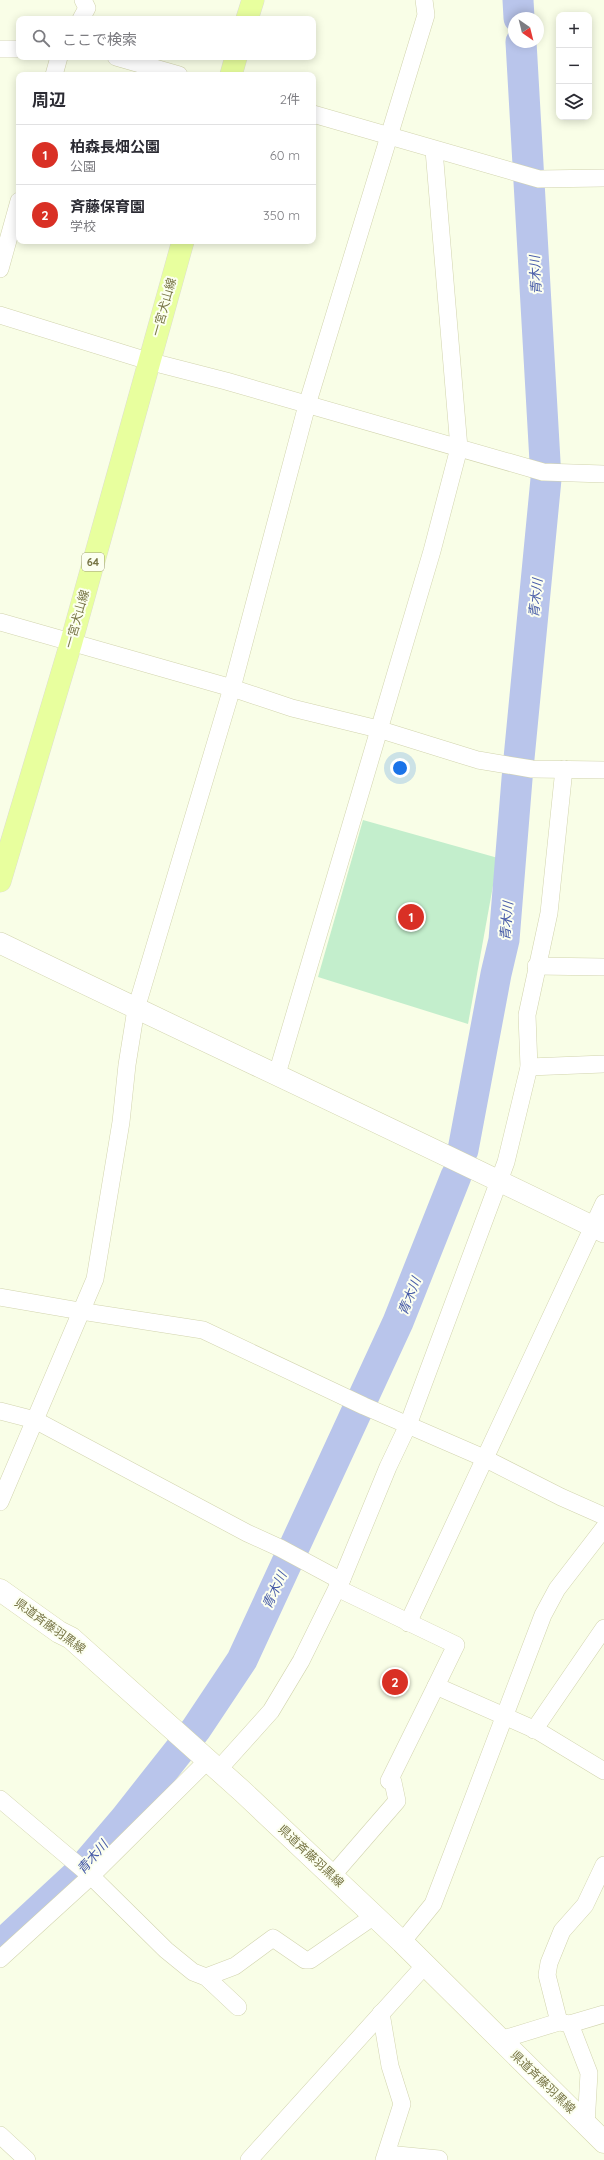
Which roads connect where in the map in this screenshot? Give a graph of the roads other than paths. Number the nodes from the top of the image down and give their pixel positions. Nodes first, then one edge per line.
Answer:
1 (83, 0) edge
2 (253, 0) edge
3 (424, 0) edge
4 (83, 16) edge
5 (248, 16) edge
6 (0, 49) edge
7 (16, 49) edge
8 (57, 60) edge
9 (126, 60) edge
10 (235, 60) edge
11 (55, 72) edge
12 (168, 72) edge
13 (232, 72) edge
14 (316, 115) edge
15 (390, 137) junction
16 (434, 150) junction
17 (604, 178) edge
18 (16, 212) edge
19 (182, 244) edge
20 (0, 268) edge
21 (0, 315) edge
22 (148, 361) junction
23 (308, 405) junction
24 (459, 448) junction
25 (604, 474) edge
26 (0, 622) edge
27 (70, 644) junction
28 (232, 688) junction
29 (378, 730) junction
30 (564, 769) junction
31 (604, 770) edge
32 (0, 881) edge
33 (0, 943) edge
34 (536, 966) junction
35 (604, 967) edge
36 (136, 1009) junction
37 (604, 1064) edge
38 (529, 1067) junction
39 (277, 1074) junction
40 (499, 1182) junction
41 (604, 1203) edge
42 (599, 1230) edge
43 (0, 1297) edge
44 (80, 1311) junction
45 (0, 1411) edge
46 (35, 1420) junction
47 (408, 1426) junction
48 (484, 1458) junction
49 (0, 1502) edge
50 (604, 1516) edge
51 (604, 1528) edge
52 (340, 1584) junction
53 (0, 1590) edge
54 (408, 1622) junction
55 (604, 1628) edge
56 (436, 1686) junction
57 (505, 1717) junction
58 (534, 1730) junction
59 (213, 1766) junction
60 (604, 1771) edge
61 (0, 1799) edge
62 (604, 1865) edge
63 (90, 1876) junction
64 (332, 1876) junction
65 (374, 1916) junction
66 (402, 1942) junction
67 (0, 1959) edge
68 (426, 1964) junction
69 (206, 1977) junction
70 (238, 2007) dead end
71 (381, 2013) junction
72 (604, 2014) edge
73 (565, 2023) junction
74 (500, 2040) junction
75 (597, 2076) edge
76 (586, 2125) junction
77 (0, 2135) edge
78 (604, 2142) edge
79 (385, 2157) edge
80 (438, 2159) dead end
81 (27, 2160) edge
82 (249, 2160) edge

1 - 4 street
2 - 5 main road
3 - 15 street
6 - 7 street
8 - 11 street
9 - 12 street
10 - 13 main road
14 - 15 street
15 - 16 street
15 - 23 street
16 - 17 street
16 - 24 street
18 - 20 street
19 - 22 main road, 一宮犬山線 / 64
21 - 22 street
22 - 23 street
22 - 27 main road, 一宮犬山線 / 64
23 - 24 street
23 - 28 street
24 - 25 street
24 - 29 street
26 - 27 street
27 - 28 street
27 - 32 main road, 一宮犬山線 / 64
28 - 29 street
28 - 36 street
29 - 30 street
29 - 39 street
30 - 31 street
30 - 34 street
33 - 36 street
34 - 35 street
34 - 38 street
36 - 39 street
36 - 44 street
37 - 38 street
38 - 40 street
39 - 40 street
40 - 42 street
40 - 47 street
41 - 42 street
42 - 48 street
43 - 44 street
44 - 46 street
44 - 47 street
45 - 46 street
46 - 49 street
46 - 52 street
47 - 48 street
47 - 52 street
48 - 50 street
48 - 54 street
51 - 57 street
52 - 54 street
52 - 59 street
53 - 59 main road, 県道斉藤羽黒線
54 - 56 street
55 - 58 street
56 - 57 street
56 - 64 street
57 - 58 street
57 - 66 street
58 - 60 street
59 - 63 street
59 - 64 main road, 県道斉藤羽黒線
61 - 63 street
62 - 73 street
63 - 67 street
63 - 69 street
64 - 65 main road, 県道斉藤羽黒線
65 - 66 main road, 県道斉藤羽黒線
65 - 69 street
66 - 68 main road, 県道斉藤羽黒線
68 - 71 street
68 - 74 main road, 県道斉藤羽黒線
69 - 70 street
71 - 79 street
71 - 82 street
72 - 73 street
73 - 74 street
73 - 75 street
74 - 76 main road, 県道斉藤羽黒線
75 - 76 street
76 - 78 main road, 県道斉藤羽黒線
77 - 81 street
79 - 80 street

